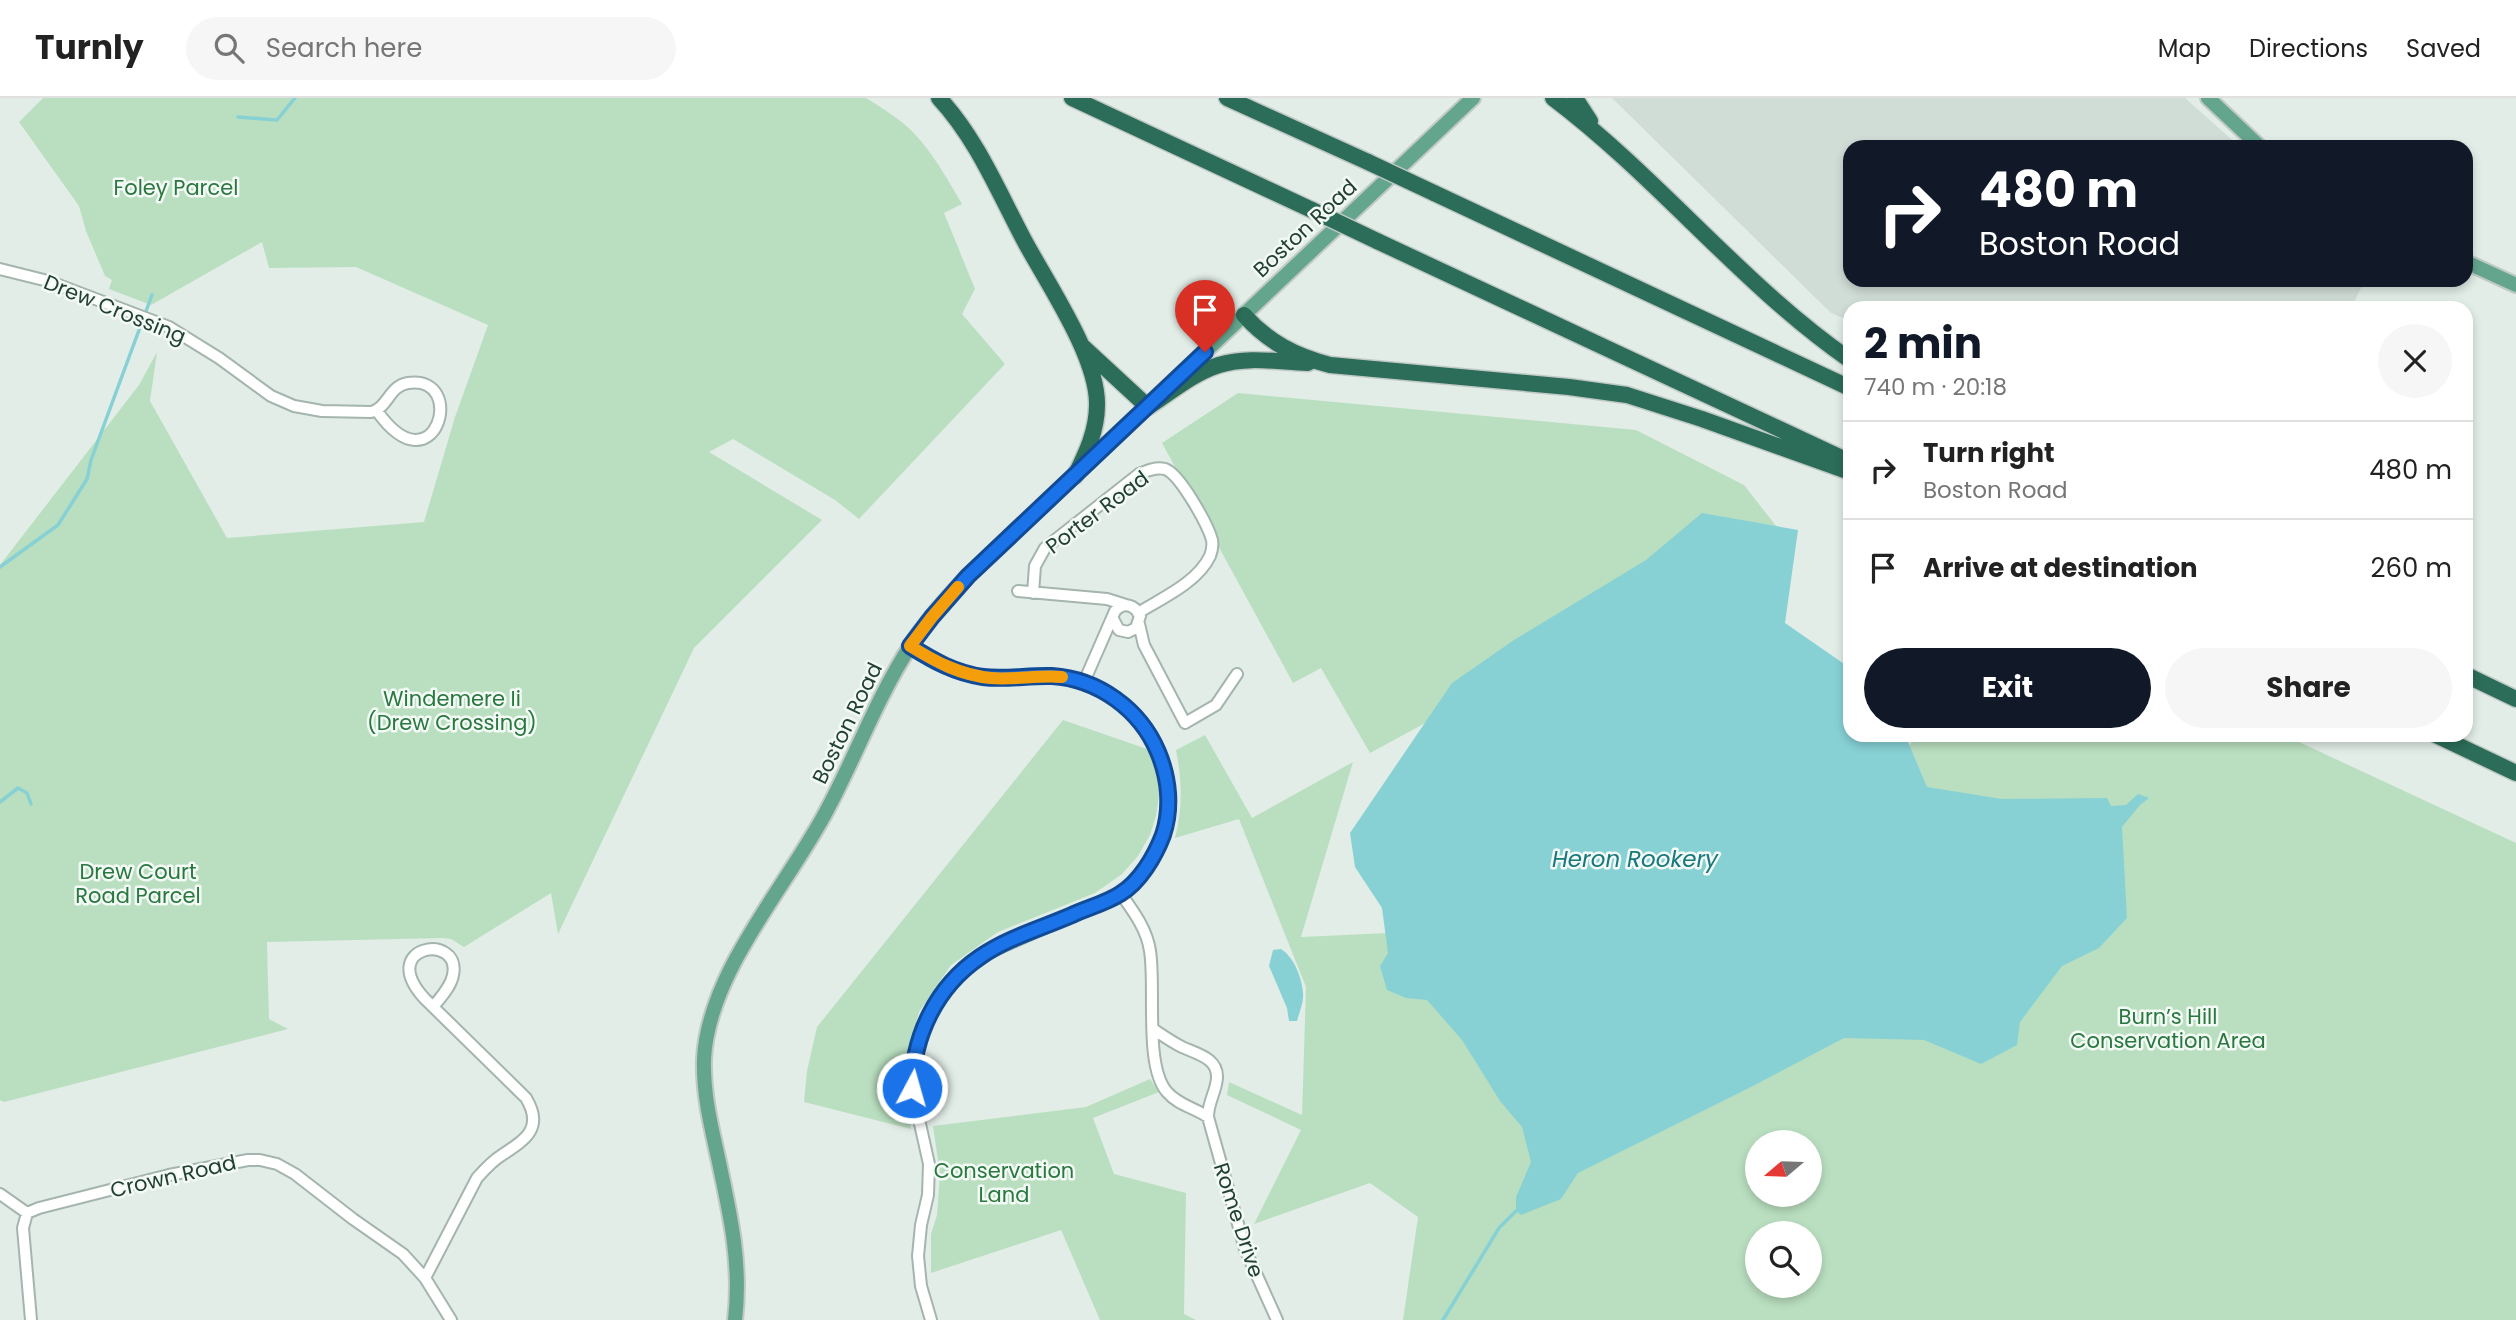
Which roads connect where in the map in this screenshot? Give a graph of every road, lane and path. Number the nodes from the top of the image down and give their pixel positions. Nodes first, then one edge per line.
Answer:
1 (939, 98) edge
2 (1072, 98) edge
3 (1227, 98) edge
4 (1473, 98) edge
5 (1553, 98) edge
6 (1575, 98) edge
7 (2208, 98) edge
8 (2253, 140) edge
9 (1609, 144) junction
10 (2473, 265) edge
11 (0, 269) edge
12 (2516, 285) edge
13 (1244, 315) junction
14 (1082, 345) junction
15 (1843, 355) edge
16 (1322, 363) junction
17 (1843, 385) edge
18 (1147, 407) junction
19 (377, 411) junction
20 (1843, 459) edge
21 (1843, 469) edge
22 (1075, 476) junction
23 (1018, 591) dead end
24 (1033, 593) junction
25 (1089, 599) junction
26 (1126, 605) junction
27 (1113, 617) junction
28 (1138, 618) junction
29 (1126, 632) junction
30 (1144, 645) junction
31 (910, 646) junction
32 (1098, 650) junction
33 (1237, 674) dead end
34 (2473, 678) edge
35 (1084, 682) junction
36 (2516, 699) edge
37 (2451, 742) edge
38 (2516, 773) edge
39 (1121, 894) junction
40 (433, 1007) junction
41 (1153, 1029) junction
42 (1208, 1117) junction
43 (0, 1194) edge
44 (27, 1213) junction
45 (425, 1278) junction
46 (31, 1320) edge
47 (451, 1320) edge
48 (735, 1320) edge
49 (931, 1320) edge
50 (1277, 1320) edge

1 - 14 highway
2 - 20 highway, bridge
3 - 17 highway, bridge
4 - 13 main road, Boston Road
5 - 9 highway
6 - 9 highway
7 - 8 main road
9 - 15 highway
10 - 12 main road
11 - 19 street, Drew Crossing
13 - 16 highway
13 - 18 main road, Boston Road
14 - 18 highway
14 - 22 highway
16 - 18 highway
16 - 21 highway
18 - 22 main road, Boston Road
19 - 19 street
22 - 31 main road, Boston Road
23 - 24 street
24 - 25 street
24 - 28 street, Porter Road
25 - 26 street
25 - 27 street
26 - 27 street
26 - 28 street
27 - 29 street
27 - 32 street
28 - 29 street
28 - 30 street
29 - 30 street
29 - 32 street
30 - 33 street
31 - 35 street
31 - 48 main road, Boston Road
32 - 35 street
34 - 36 highway
35 - 39 street
37 - 38 highway
39 - 41 street
39 - 49 street
40 - 40 street
40 - 45 street
41 - 42 street
41 - 42 street, Rome Drive
42 - 50 street, Rome Drive
43 - 44 street
44 - 45 street, Crown Road
44 - 46 street
45 - 47 street, Crown Road

